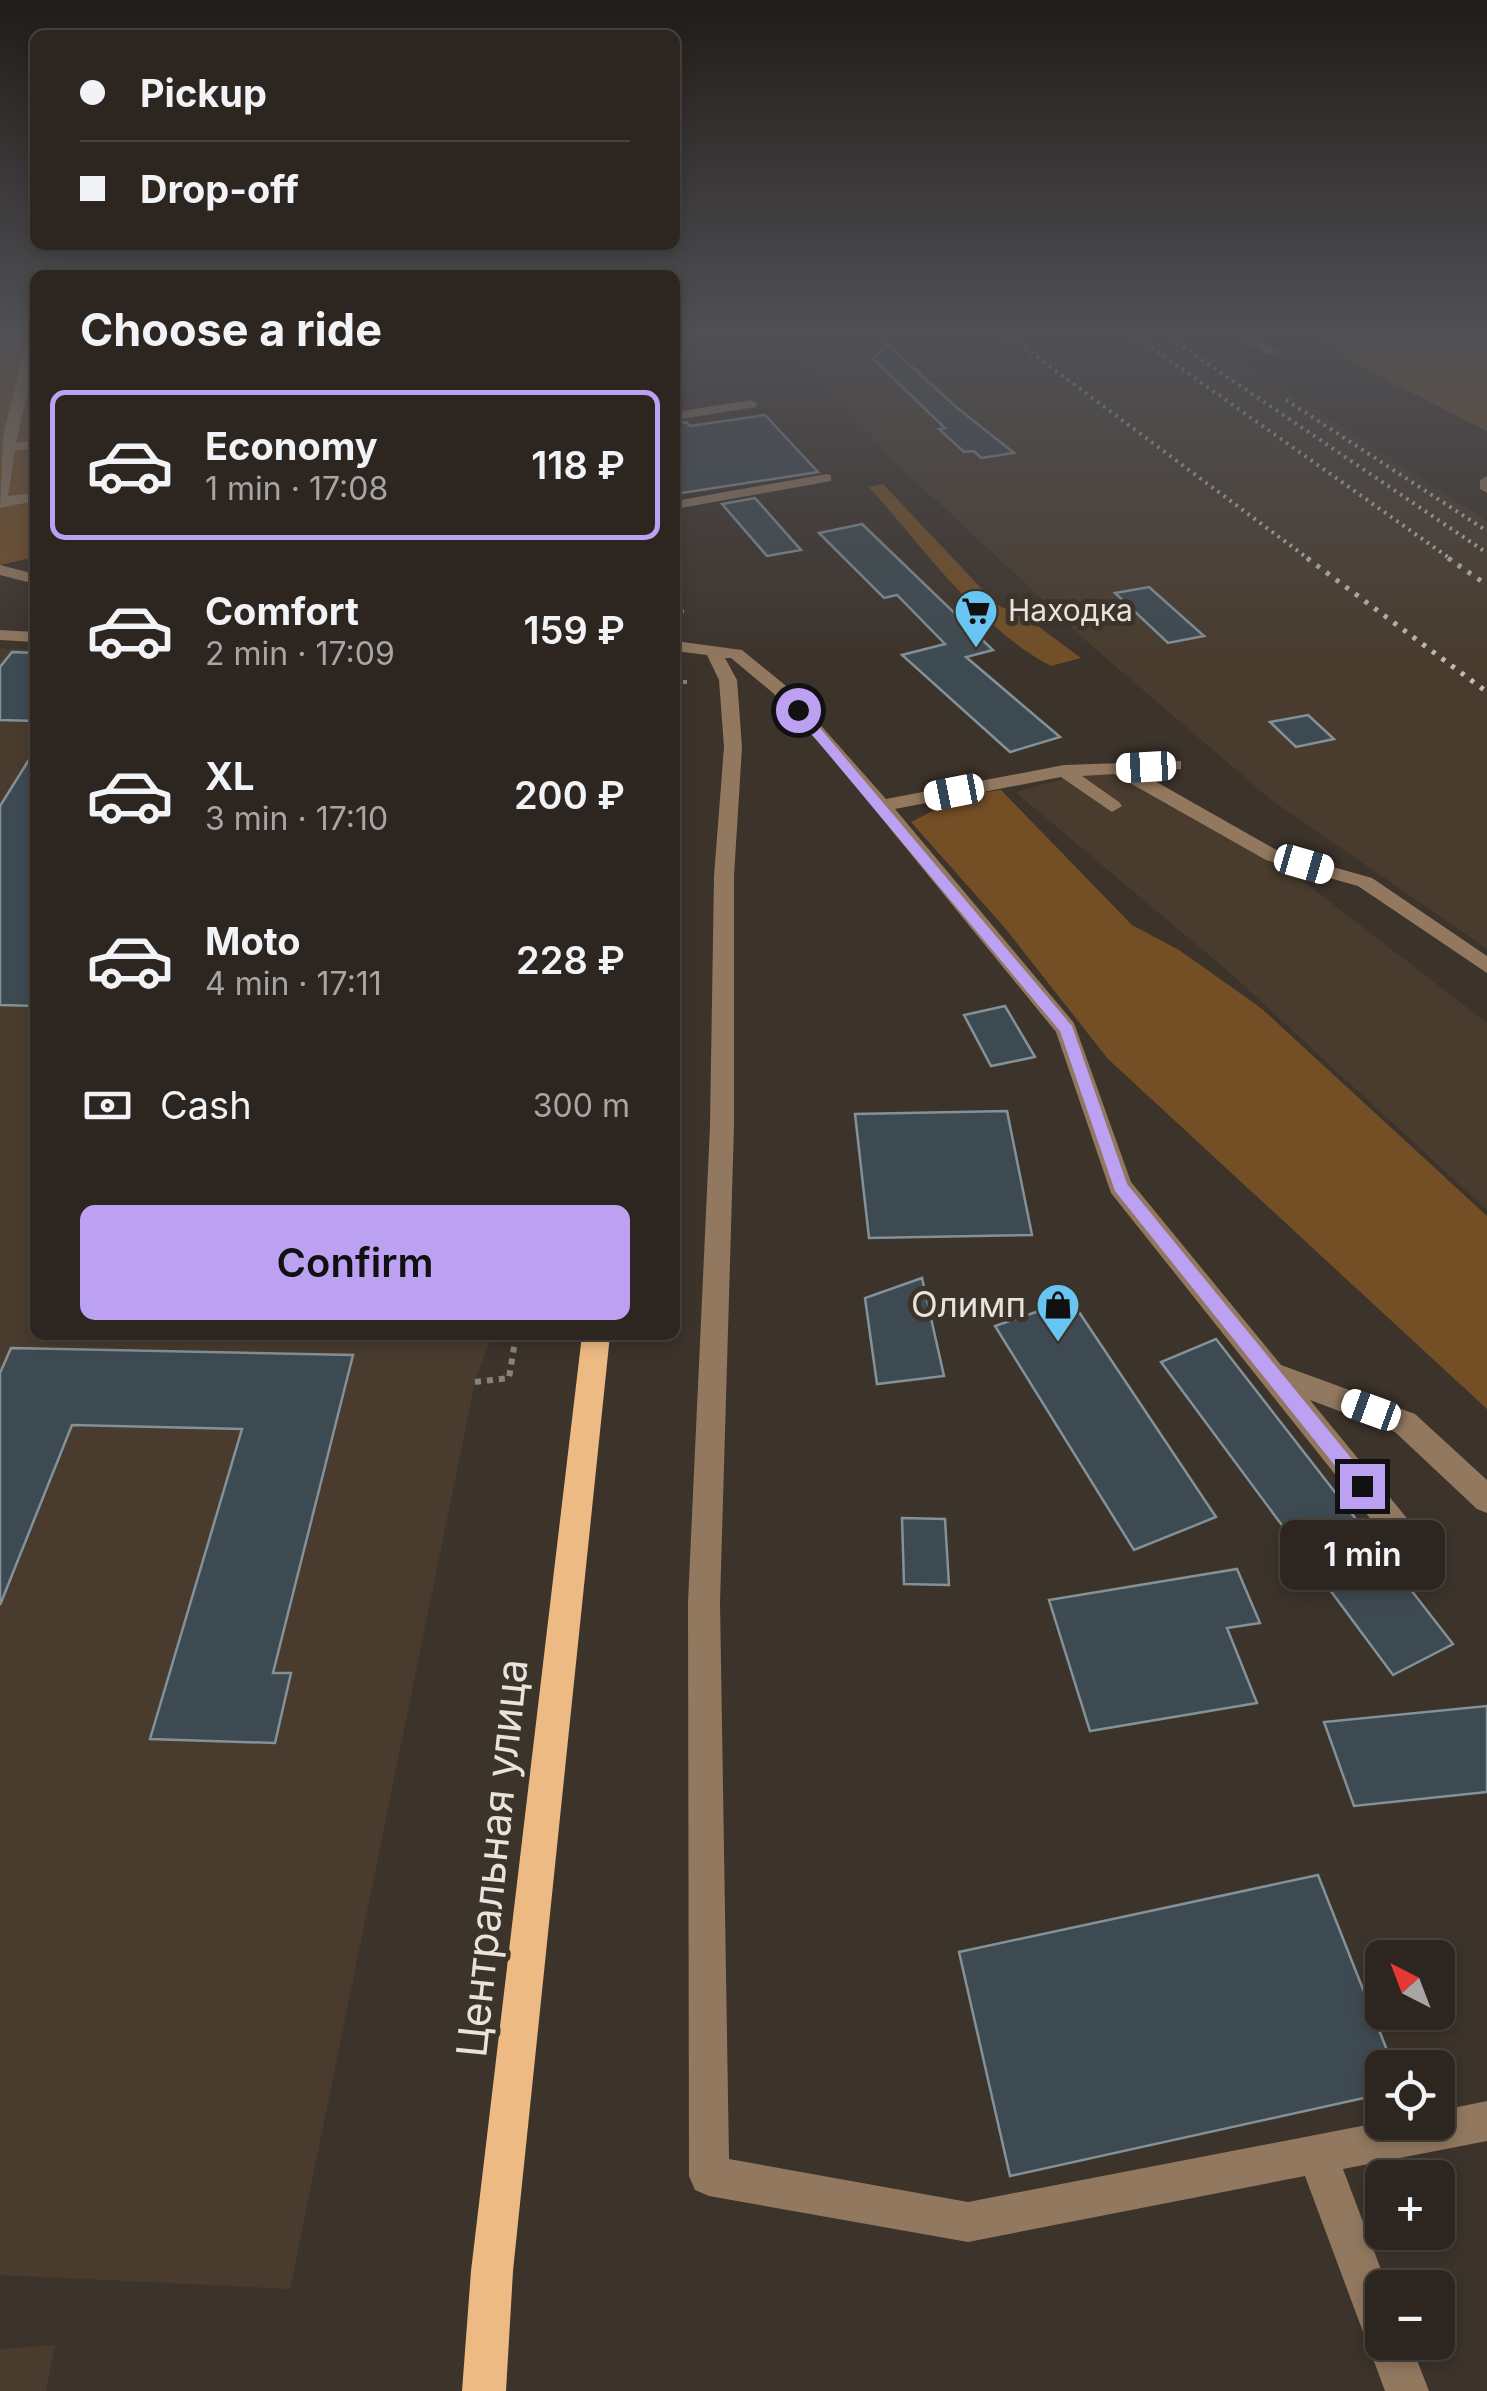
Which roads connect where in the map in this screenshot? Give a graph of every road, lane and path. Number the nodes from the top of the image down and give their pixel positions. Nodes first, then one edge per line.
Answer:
1 (10, 442) edge
2 (30, 445) edge
3 (9, 448) junction
4 (826, 478) dead end
5 (1487, 480) edge
6 (1487, 489) edge
7 (30, 498) edge
8 (0, 503) edge
9 (680, 504) edge
10 (0, 570) edge
11 (30, 578) edge
12 (680, 612) edge
13 (684, 612) dead end
14 (0, 635) edge
15 (30, 636) edge
16 (680, 647) edge
17 (714, 653) junction
18 (680, 682) edge
19 (690, 682) dead end
20 (1174, 766) dead end
21 (1118, 768) junction
22 (1064, 771) junction
23 (882, 806) junction
24 (1112, 806) dead end
25 (1487, 966) edge
26 (515, 1340) edge
27 (595, 1340) edge
28 (1271, 1373) junction
29 (476, 1382) dead end
30 (1487, 1498) edge
31 (1431, 1570) dead end
32 (1487, 2121) edge
33 (1317, 2154) junction
34 (1365, 2281) edge
35 (1395, 2360) edge
36 (484, 2391) edge
37 (1407, 2391) edge

1 - 3 street
2 - 3 street
3 - 8 street
4 - 9 street
5 - 6 street
7 - 8 street
10 - 11 street
12 - 13 path
14 - 15 street
16 - 17 street
17 - 23 street
17 - 33 street
18 - 19 path
20 - 21 street
21 - 22 street
21 - 25 street
22 - 23 street
22 - 24 street
23 - 28 street
26 - 29 path
27 - 36 main road, Центральная улица
28 - 30 street
28 - 31 street
32 - 33 street
33 - 34 street
35 - 37 street

